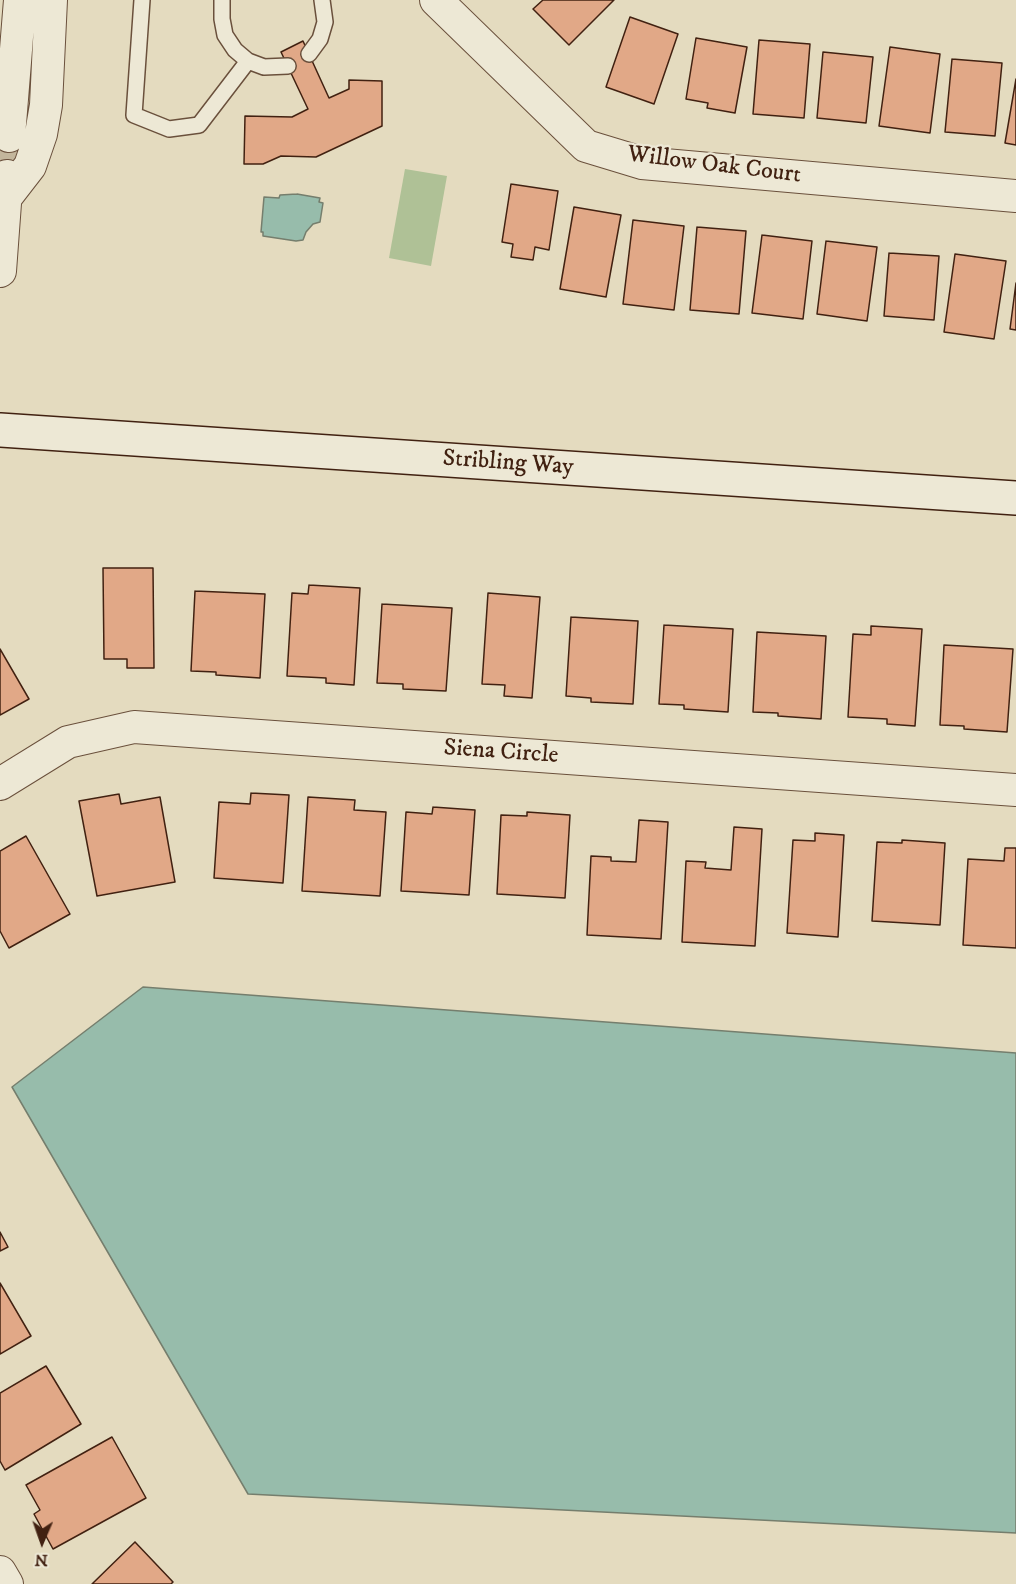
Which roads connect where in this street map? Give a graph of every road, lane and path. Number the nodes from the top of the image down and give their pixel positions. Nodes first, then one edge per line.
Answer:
1 (20, 0) edge
2 (51, 0) edge
3 (142, 0) edge
4 (222, 0) edge
5 (322, 0) edge
6 (436, 0) edge
7 (309, 54) dead end
8 (248, 61) junction
9 (288, 66) dead end
10 (5, 100) edge
11 (46, 105) junction
12 (1016, 196) edge
13 (6, 198) junction
14 (0, 271) edge
15 (0, 430) edge
16 (1016, 498) edge
17 (0, 784) edge
18 (1016, 790) edge
19 (0, 1572) edge
20 (7, 1584) edge

1 - 10 street
2 - 11 street
3 - 8 lane
4 - 8 lane
5 - 7 lane
6 - 12 street, Willow Oak Court
8 - 9 lane
10 - 11 street
10 - 13 street
11 - 13 street
13 - 14 street
15 - 16 street, Stribling Way
17 - 18 street, Siena Circle
19 - 20 street

